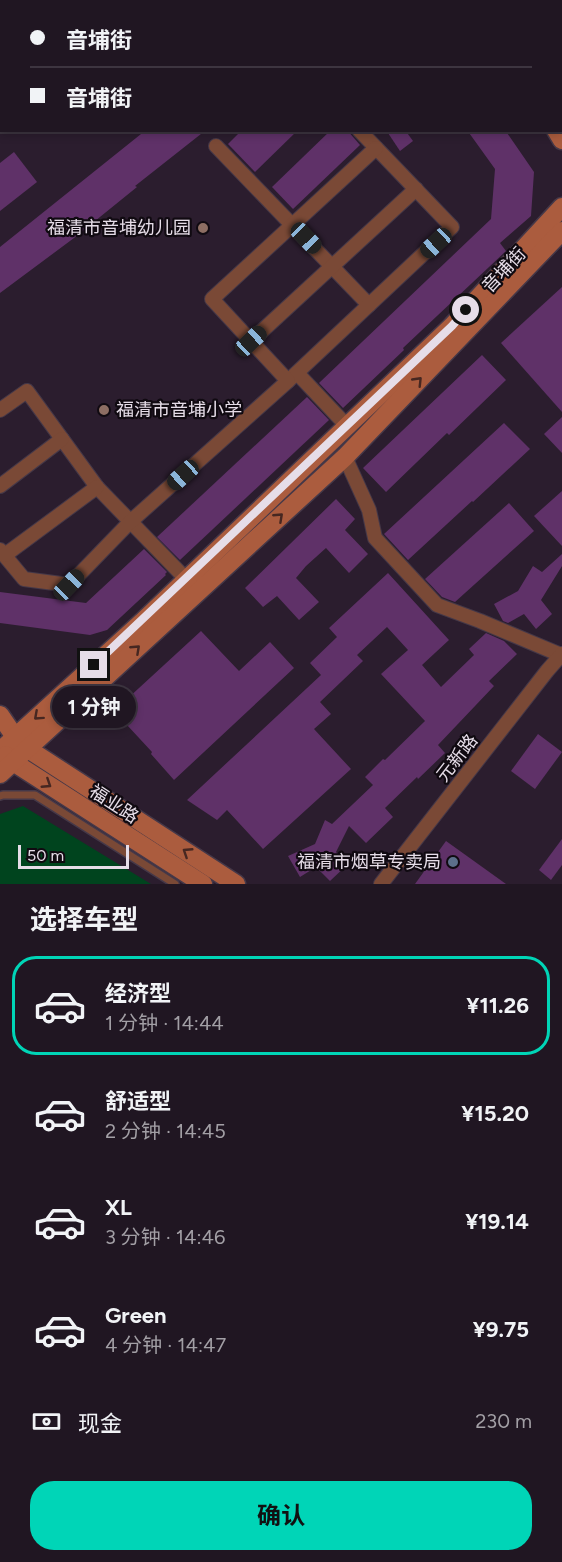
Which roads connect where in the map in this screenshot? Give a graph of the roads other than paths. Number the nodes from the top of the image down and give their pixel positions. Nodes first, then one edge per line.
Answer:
1 (361, 132) edge
2 (216, 146) dead end
3 (376, 148) junction
4 (417, 189) junction
5 (562, 207) edge
6 (293, 225) junction
7 (562, 231) edge
8 (332, 266) junction
9 (369, 304) junction
10 (251, 341) junction
11 (292, 377) junction
12 (0, 410) edge
13 (347, 426) junction
14 (62, 439) junction
15 (345, 457) junction
16 (0, 486) edge
17 (97, 487) junction
18 (130, 522) junction
19 (2, 553) edge
20 (186, 579) junction
21 (561, 655) edge
22 (0, 715) edge
23 (22, 743) junction
24 (3, 757) edge
25 (0, 796) edge
26 (175, 884) edge
27 (203, 884) edge
28 (236, 884) edge
29 (381, 884) edge

1 - 3 street
2 - 6 street
3 - 4 street
3 - 6 street
4 - 8 street
4 - 9 street
5 - 13 street, 音埔街
6 - 8 street
6 - 10 street
15 -> 7 street, 音埔街
8 - 9 street
8 - 10 street
9 - 11 street
10 - 11 street
11 - 13 street
11 - 18 street
12 - 14 street
13 - 20 street, 音埔街
14 - 16 street
14 - 17 street
15 - 21 street
23 -> 15 street, 音埔街
17 - 18 street
17 - 19 street
18 - 19 street
18 - 20 street
20 -> 23 street, 音埔街
21 - 29 street, 元新路
22 - 23 street, 福业路
23 - 24 street, 音埔街
28 -> 23 street, 福业路
24 -> 27 street, 福业路
25 - 26 lane

